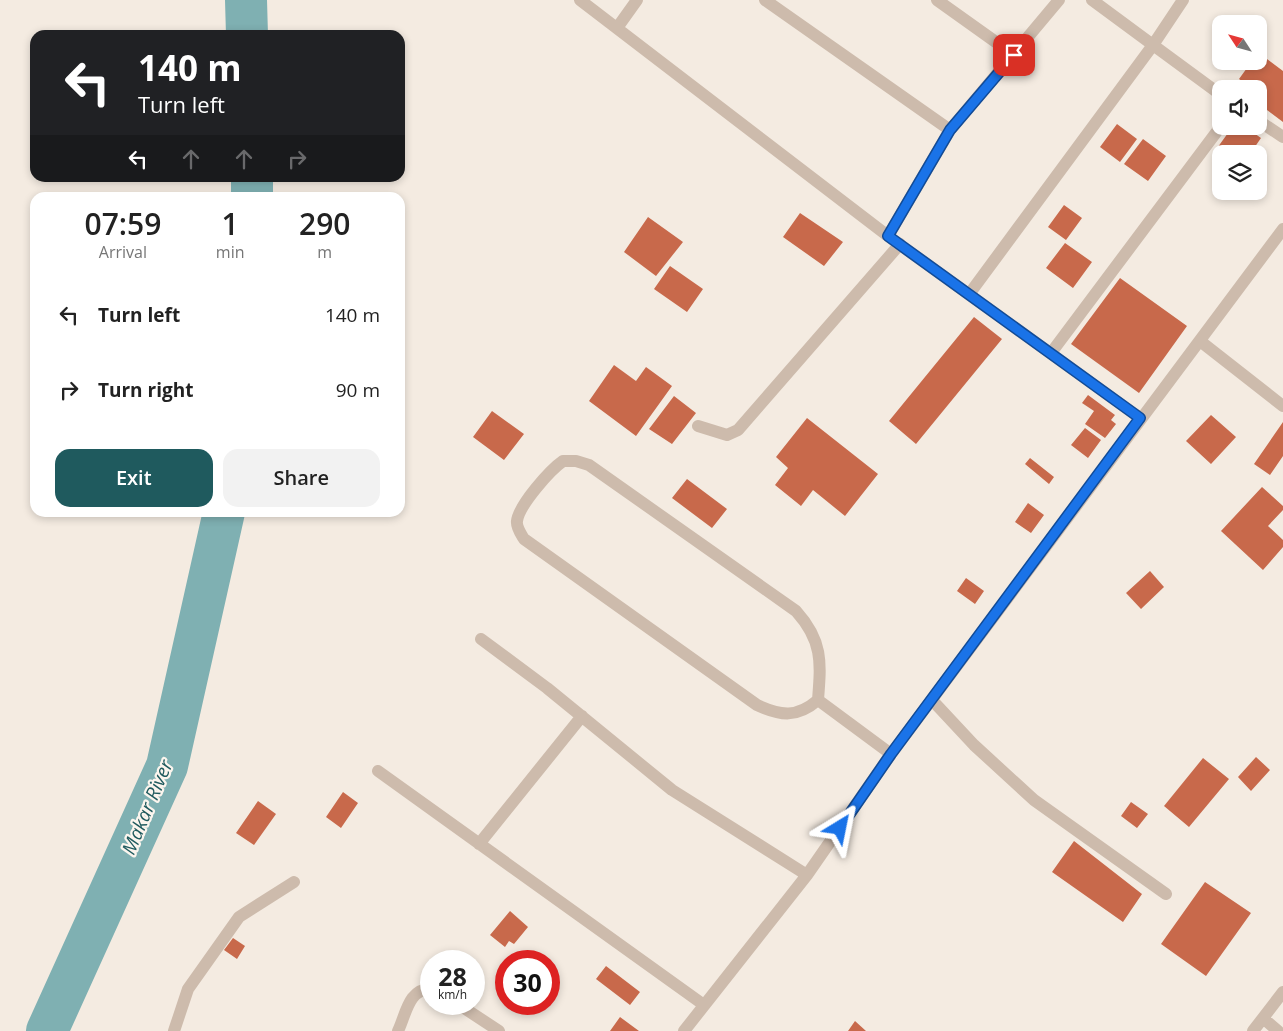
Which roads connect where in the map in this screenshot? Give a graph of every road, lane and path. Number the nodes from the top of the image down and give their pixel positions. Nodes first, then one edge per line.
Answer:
1 (580, 0) edge
2 (637, 0) edge
3 (765, 0) edge
4 (937, 0) edge
5 (1058, 0) edge
6 (1092, 0) edge
7 (1183, 0) edge
8 (617, 28) junction
9 (1152, 45) junction
10 (1014, 55) junction
11 (1212, 88) edge
12 (1267, 126) edge
13 (950, 130) junction
14 (1215, 135) edge
15 (1283, 137) edge
16 (1283, 230) edge
17 (888, 236) junction
18 (900, 244) junction
19 (970, 293) junction
20 (1200, 341) junction
21 (1051, 353) junction
22 (1283, 406) edge
23 (1140, 418) junction
24 (698, 426) dead end
25 (481, 639) dead end
26 (818, 700) junction
27 (932, 700) junction
28 (582, 716) junction
29 (891, 754) junction
30 (378, 771) dead end
31 (479, 844) junction
32 (807, 875) junction
33 (294, 882) dead end
34 (1166, 894) dead end
35 (420, 990) edge
36 (1283, 992) edge
37 (704, 1006) junction
38 (475, 1015) edge
39 (1263, 1018) junction
40 (174, 1031) edge
41 (398, 1031) edge
42 (499, 1031) edge
43 (684, 1031) edge
44 (1253, 1031) edge
45 (1278, 1031) edge

1 - 8 street
2 - 8 street
3 - 13 street
4 - 10 street
5 - 10 street
6 - 9 street
7 - 9 street
8 - 17 street
9 - 11 street
9 - 19 street
10 - 13 street
12 - 15 street
13 - 17 street
14 - 21 street
16 - 20 street
17 - 18 street
18 - 19 street
18 - 24 street
19 - 21 street
20 - 22 street
20 - 23 street
21 - 23 street
23 - 27 street
25 - 28 street
26 - 26 street
26 - 29 street
27 - 29 street
27 - 34 street
28 - 31 street
28 - 32 street
29 - 32 street
30 - 31 street
31 - 37 street
32 - 37 street
33 - 40 street
35 - 41 street
36 - 39 street
37 - 43 street
38 - 42 street
39 - 44 street
39 - 45 street

